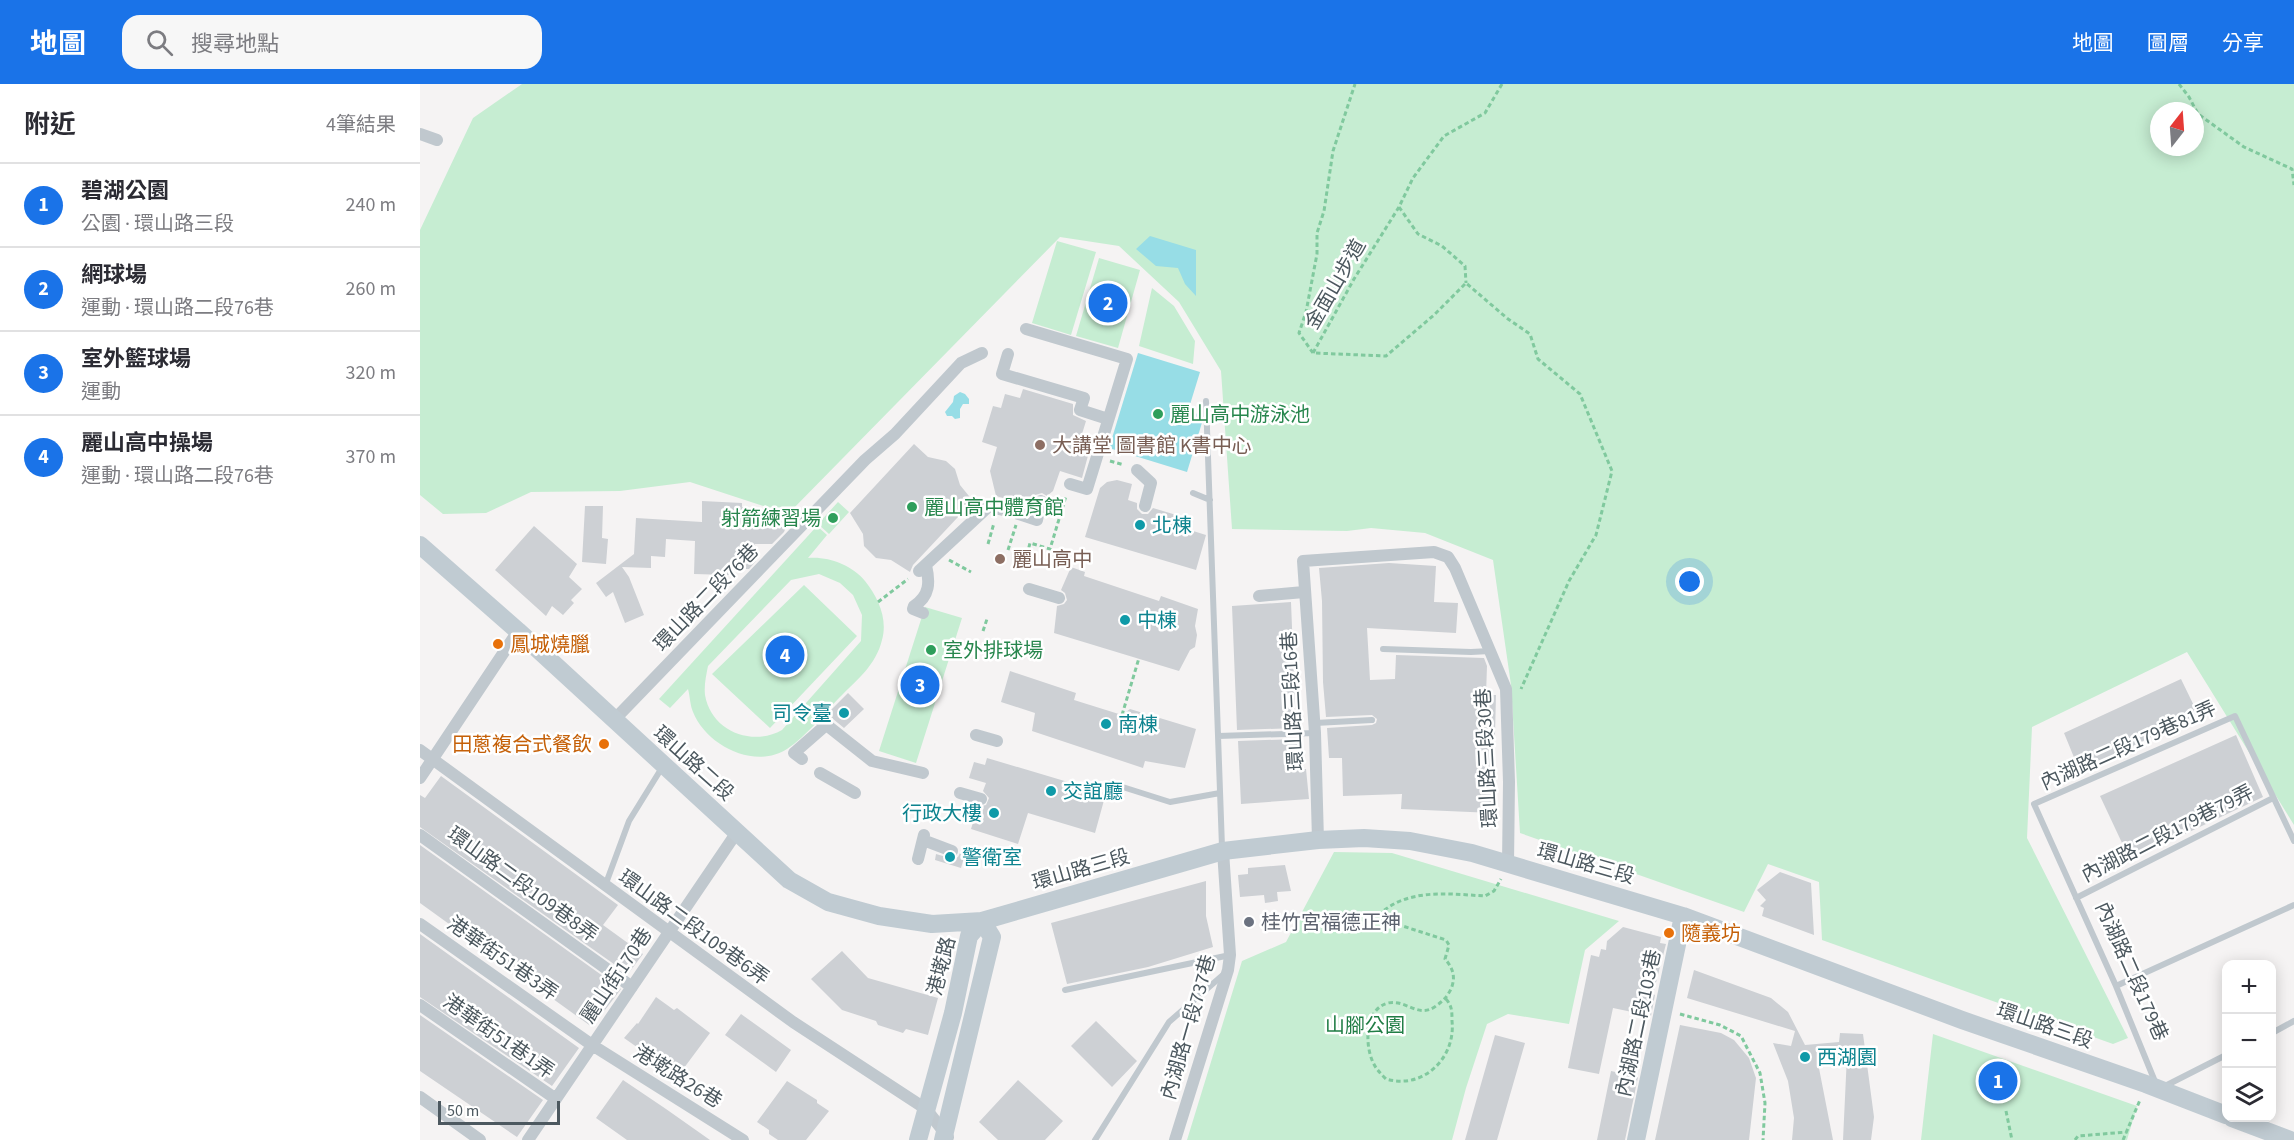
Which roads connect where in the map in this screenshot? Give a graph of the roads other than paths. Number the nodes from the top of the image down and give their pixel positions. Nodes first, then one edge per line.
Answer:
1 (420, 134) edge
2 (437, 140) dead end
3 (1026, 328) dead end
4 (982, 353) dead end
5 (1008, 354) dead end
6 (1206, 401) dead end
7 (1108, 419) junction
8 (1137, 470) road end
9 (1070, 484) road end
10 (1193, 494) dead end
11 (1210, 500) junction
12 (1041, 501) dead end
13 (1145, 506) dead end
14 (999, 509) tunnel mouth
15 (1019, 514) tunnel mouth
16 (420, 545) edge
17 (1303, 561) joint
18 (1029, 589) dead end
19 (1305, 592) junction
20 (1259, 596) dead end
21 (1059, 598) dead end
22 (923, 613) dead end
23 (518, 631) junction
24 (1383, 649) dead end
25 (1490, 651) junction
26 (1372, 720) dead end
27 (614, 721) junction
28 (1314, 728) junction
29 (976, 735) dead end
30 (1218, 736) junction
31 (998, 741) dead end
32 (420, 750) edge
33 (433, 759) junction
34 (802, 759) dead end
35 (663, 766) junction
36 (820, 772) dead end
37 (923, 773) dead end
38 (420, 778) edge
39 (1093, 789) dead end
40 (855, 793) dead end
41 (960, 793) dead end
42 (1220, 793) junction
43 (2273, 798) junction
44 (981, 799) dead end
45 (2034, 804) joint
46 (737, 832) junction
47 (420, 835) edge
48 (1318, 840) junction
49 (2294, 841) edge
50 (952, 850) dead end
51 (1222, 851) junction
52 (918, 859) dead end
53 (1508, 864) junction
54 (605, 886) junction
55 (2076, 898) junction
56 (2294, 905) edge
57 (1683, 916) junction
58 (982, 921) junction
59 (420, 924) edge
60 (669, 933) junction
61 (1230, 955) junction
62 (1228, 970) junction
63 (2116, 986) junction
64 (632, 987) junction
65 (1065, 990) dead end
66 (420, 1005) edge
67 (2294, 1021) edge
68 (2276, 1030) edge
69 (592, 1046) junction
70 (2222, 1057) edge
71 (2152, 1086) junction
72 (420, 1097) edge
73 (556, 1099) junction
74 (926, 1109) junction
75 (2222, 1113) edge
76 (2244, 1122) edge
77 (2289, 1137) edge
78 (946, 1138) edge
79 (480, 1140) edge
80 (528, 1140) edge
81 (743, 1140) edge
82 (918, 1140) edge
83 (1095, 1140) edge
84 (1175, 1140) edge
85 (1636, 1140) edge

1 - 2 street
3 - 7 street
4 - 27 street, 環山路二段76巷
5 - 7 street
6 - 11 lane
7 - 9 street
8 - 13 street
10 - 11 lane
11 - 30 lane
12 - 15 street
14 - 22 street
16 - 23 street, 環山路二段
17 - 19 street, 環山路三段16巷
17 - 25 street, 環山路三段30巷
18 - 21 street
19 - 20 street
19 - 28 street, 環山路三段16巷
23 - 27 street, 環山路二段
23 - 33 street
24 - 25 lane
25 - 53 street, 環山路三段30巷
26 - 28 lane
27 - 35 street, 環山路二段
28 - 30 lane
28 - 48 street, 環山路三段16巷
29 - 31 street
30 - 42 lane
32 - 33 street, 環山路二段109巷6弄
33 - 38 street
33 - 54 street, 環山路二段109巷6弄
34 - 37 street
35 - 46 street, 環山路二段
35 - 54 lane
36 - 40 street
39 - 42 lane
41 - 44 street
42 - 51 lane
43 - 45 lane, 內湖路二段179巷81弄
43 - 49 lane
43 - 55 lane, 內湖路二段179巷79弄
45 - 55 lane, 內湖路二段179巷
46 - 58 street, 環山路二段
46 - 60 street, 麗山街170巷
47 - 64 street, 環山路二段109巷8弄
48 - 51 street, 環山路三段
48 - 53 street, 環山路三段
50 - 52 street
51 - 58 street, 環山路三段
51 - 61 street, 內湖路一段737巷
53 - 57 street, 環山路三段
54 - 60 street, 環山路二段109巷6弄
55 - 63 lane, 內湖路二段179巷
56 - 63 lane
57 - 71 street, 環山路三段
57 - 85 street, 內湖路二段103巷
58 - 74 street, 港墘路
58 - 78 street, 港墘路
59 - 69 street, 港華街51巷3弄
60 - 64 street, 麗山街170巷
60 - 74 street, 環山路二段109巷6弄
61 - 62 street, 內湖路一段737巷
61 - 65 lane
62 - 83 lane
62 - 84 street, 內湖路一段737巷
63 - 71 lane, 內湖路二段179巷
64 - 69 street, 麗山街170巷
66 - 73 street, 港華街51巷1弄
67 - 68 lane
69 - 73 street, 麗山街170巷
69 - 81 street, 港墘路26巷
70 - 71 lane
71 - 75 street
72 - 79 street
73 - 80 street, 麗山街170巷
74 - 78 street, 環山路二段109巷6弄
74 - 82 street, 港墘路
76 - 77 street

